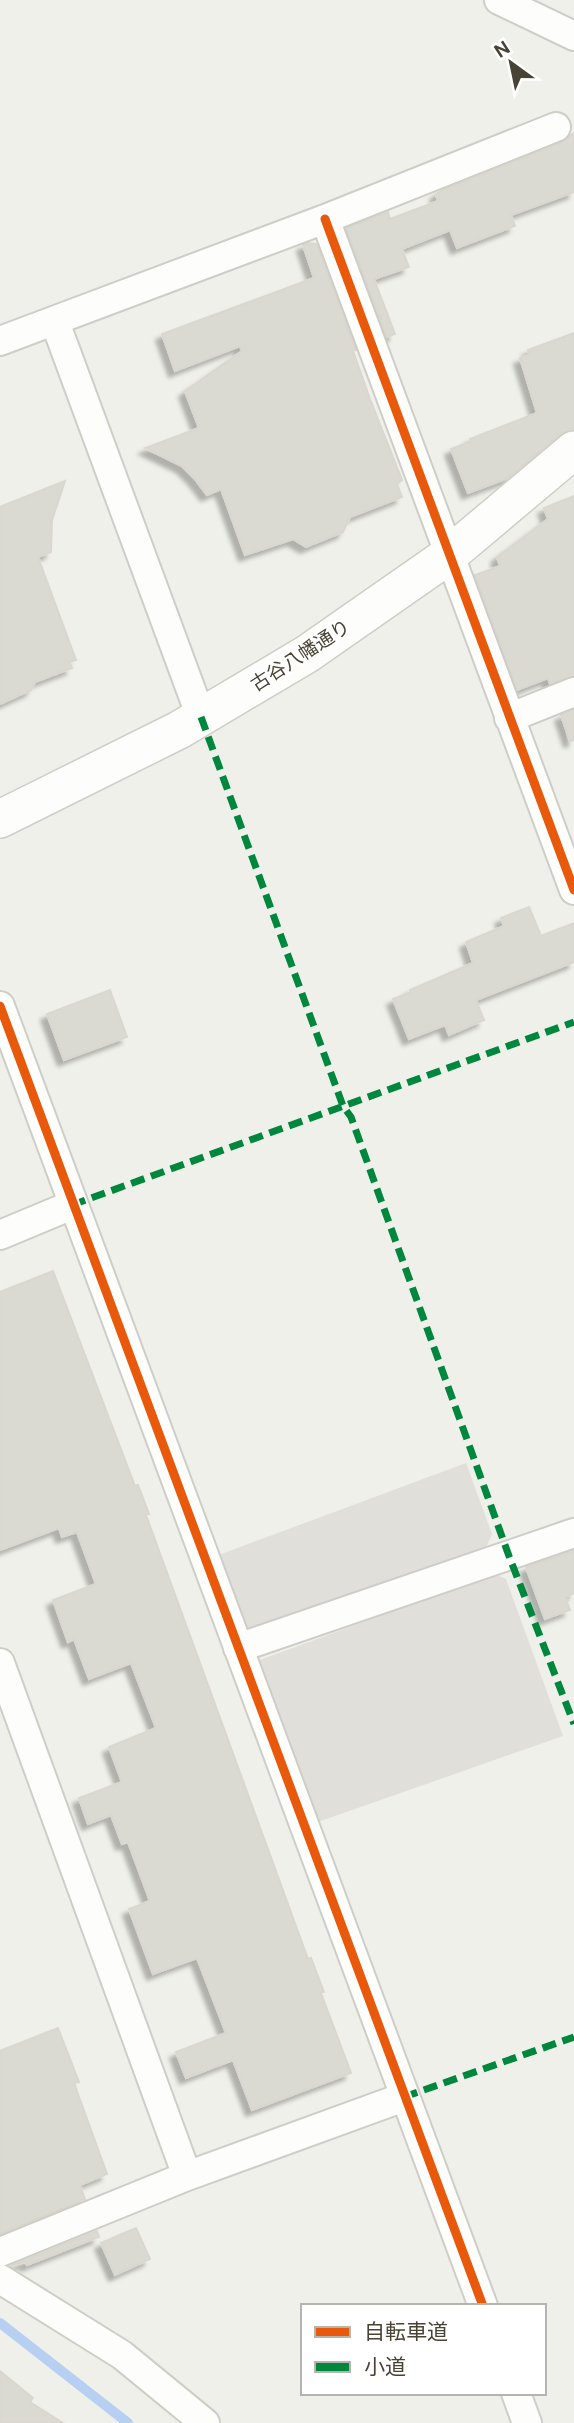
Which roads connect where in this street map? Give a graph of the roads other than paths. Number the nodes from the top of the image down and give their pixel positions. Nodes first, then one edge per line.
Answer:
1 (499, 0) edge
2 (574, 36) edge
3 (556, 127) dead end
4 (325, 219) junction
5 (55, 322) junction
6 (0, 341) edge
7 (574, 450) edge
8 (449, 555) junction
9 (574, 692) edge
10 (201, 717) junction
11 (509, 718) junction
12 (0, 819) edge
13 (564, 834) edge
14 (574, 890) edge
15 (0, 1006) edge
16 (72, 1205) junction
17 (0, 1236) edge
18 (574, 1533) edge
19 (238, 1648) junction
20 (0, 1663) edge
21 (404, 2097) junction
22 (187, 2176) junction
23 (0, 2252) edge
24 (0, 2279) edge
25 (482, 2304) edge
26 (517, 2395) edge
27 (205, 2423) edge
28 (527, 2423) edge

1 - 2 street
3 - 4 street
4 - 5 street
4 - 8 street
5 - 6 street
5 - 10 street
7 - 8 street, 古谷八幡通り
8 - 10 street, 古谷八幡通り
8 - 11 street
9 - 11 street
10 - 12 street, 古谷八幡通り
11 - 13 street
13 - 14 street
15 - 16 street
16 - 17 street
16 - 19 street
18 - 19 street
19 - 21 street
20 - 22 street
21 - 22 street
21 - 25 street
22 - 23 street
24 - 27 street
26 - 28 street

